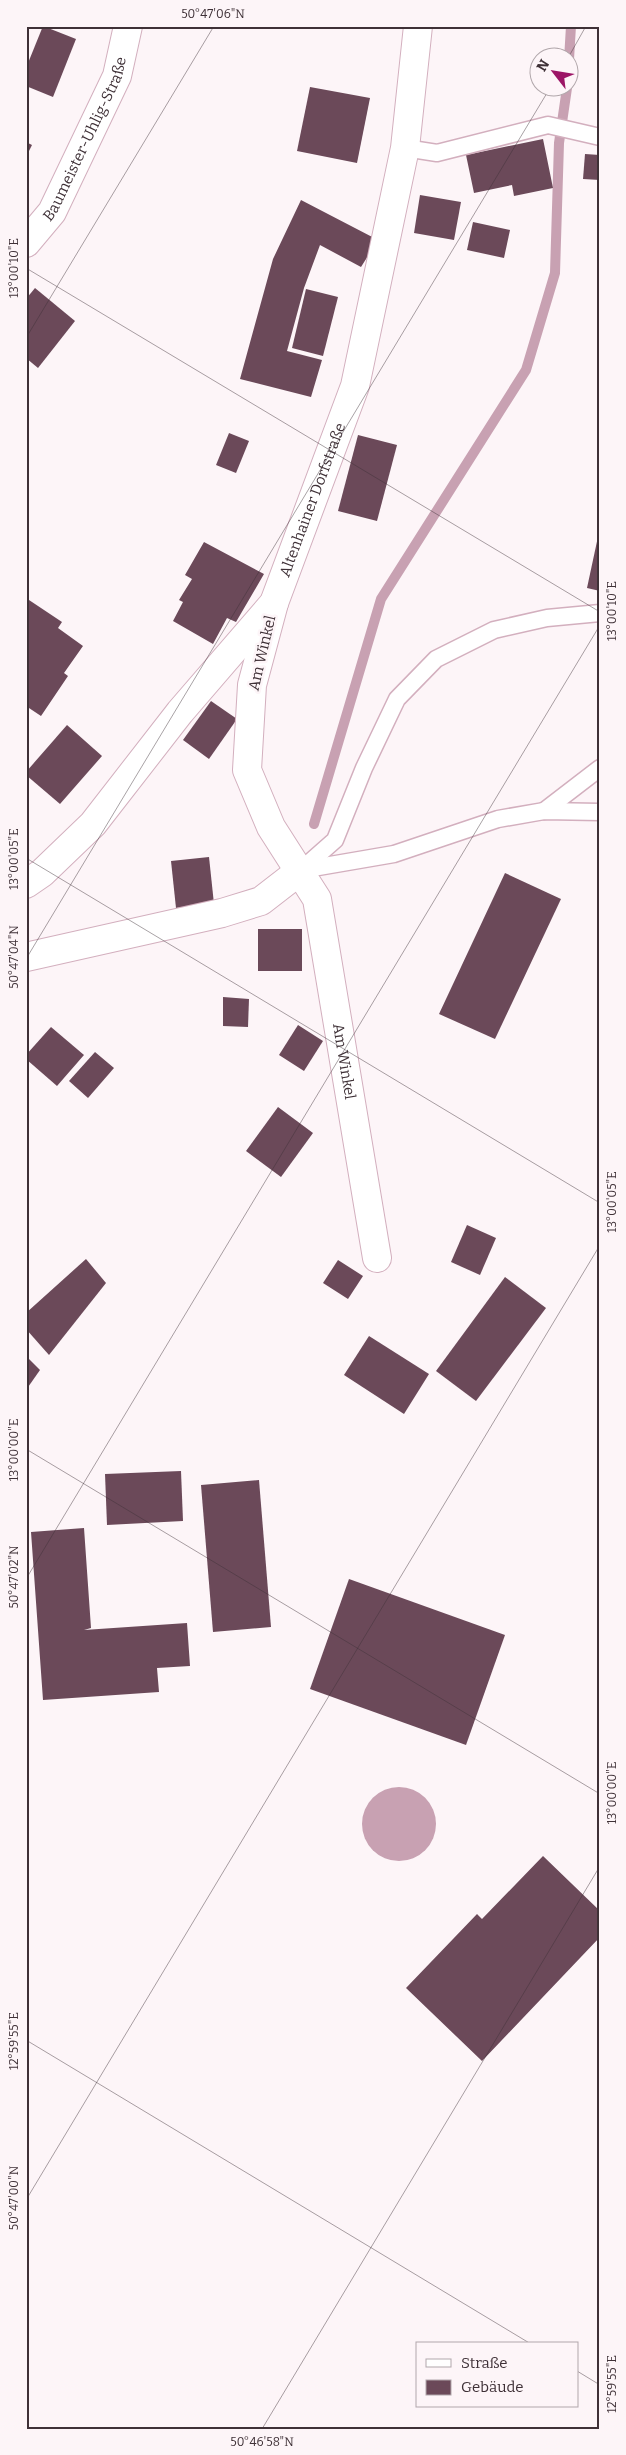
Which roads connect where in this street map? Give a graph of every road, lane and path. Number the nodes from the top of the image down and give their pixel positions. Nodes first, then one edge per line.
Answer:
1 (128, 26) edge
2 (418, 26) edge
3 (592, 135) edge
4 (404, 148) junction
5 (26, 243) edge
6 (274, 603) junction
7 (600, 613) edge
8 (600, 768) edge
9 (544, 811) junction
10 (600, 812) edge
11 (301, 870) junction
12 (26, 884) edge
13 (26, 957) edge
14 (377, 1258) dead end

1 - 5 street, Baumeister-Uhlig-Straße
2 - 4 street, Altenhainer Dorfstraße
3 - 4 lane
4 - 6 street, Altenhainer Dorfstraße
6 - 11 street, Am Winkel
6 - 12 street, Altenhainer Dorfstraße
7 - 11 lane
8 - 9 lane
9 - 10 lane
9 - 11 lane
11 - 13 street
11 - 14 street, Am Winkel

